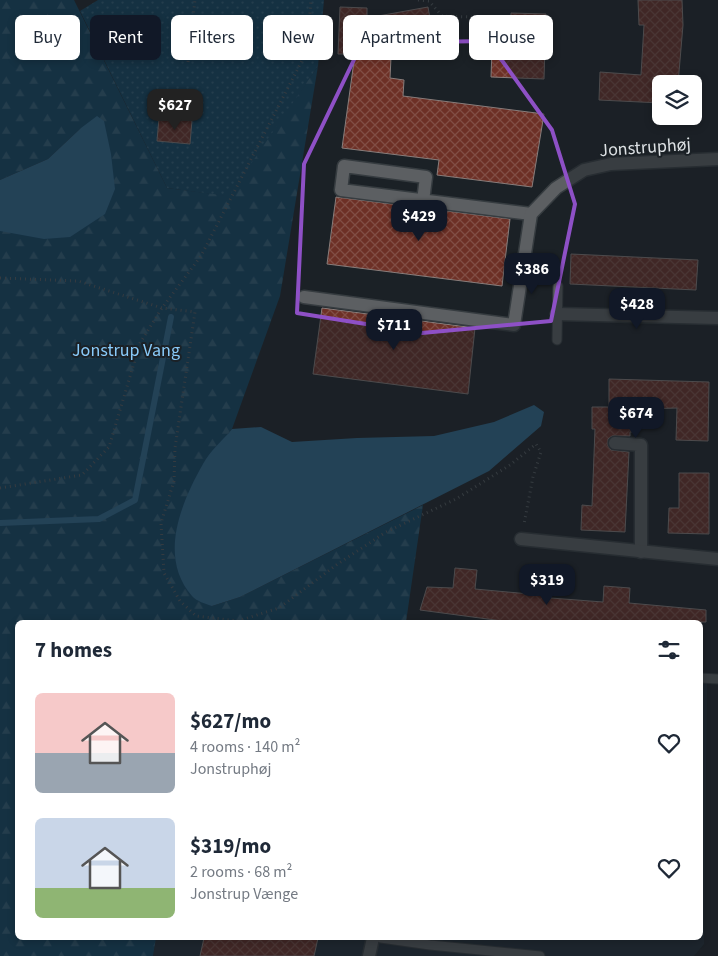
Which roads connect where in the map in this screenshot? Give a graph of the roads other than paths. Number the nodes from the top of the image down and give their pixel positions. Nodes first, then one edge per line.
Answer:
1 (718, 159) edge
2 (423, 201) junction
3 (530, 214) junction
4 (558, 286) dead end
5 (304, 298) dead end
6 (557, 314) junction
7 (718, 318) edge
8 (557, 340) dead end
9 (615, 443) dead end
10 (521, 539) road end
11 (641, 552) junction
12 (718, 559) edge
13 (703, 678) edge
14 (718, 679) edge
15 (373, 940) edge
16 (395, 940) edge
17 (369, 956) edge
18 (540, 956) edge

1 - 3 street, Jonstruphøj
2 - 2 street
2 - 3 street
3 - 5 street
4 - 6 lane
6 - 7 street
6 - 8 lane
9 - 11 street
10 - 11 street
11 - 12 street
13 - 14 lane
15 - 17 street
16 - 18 lane

